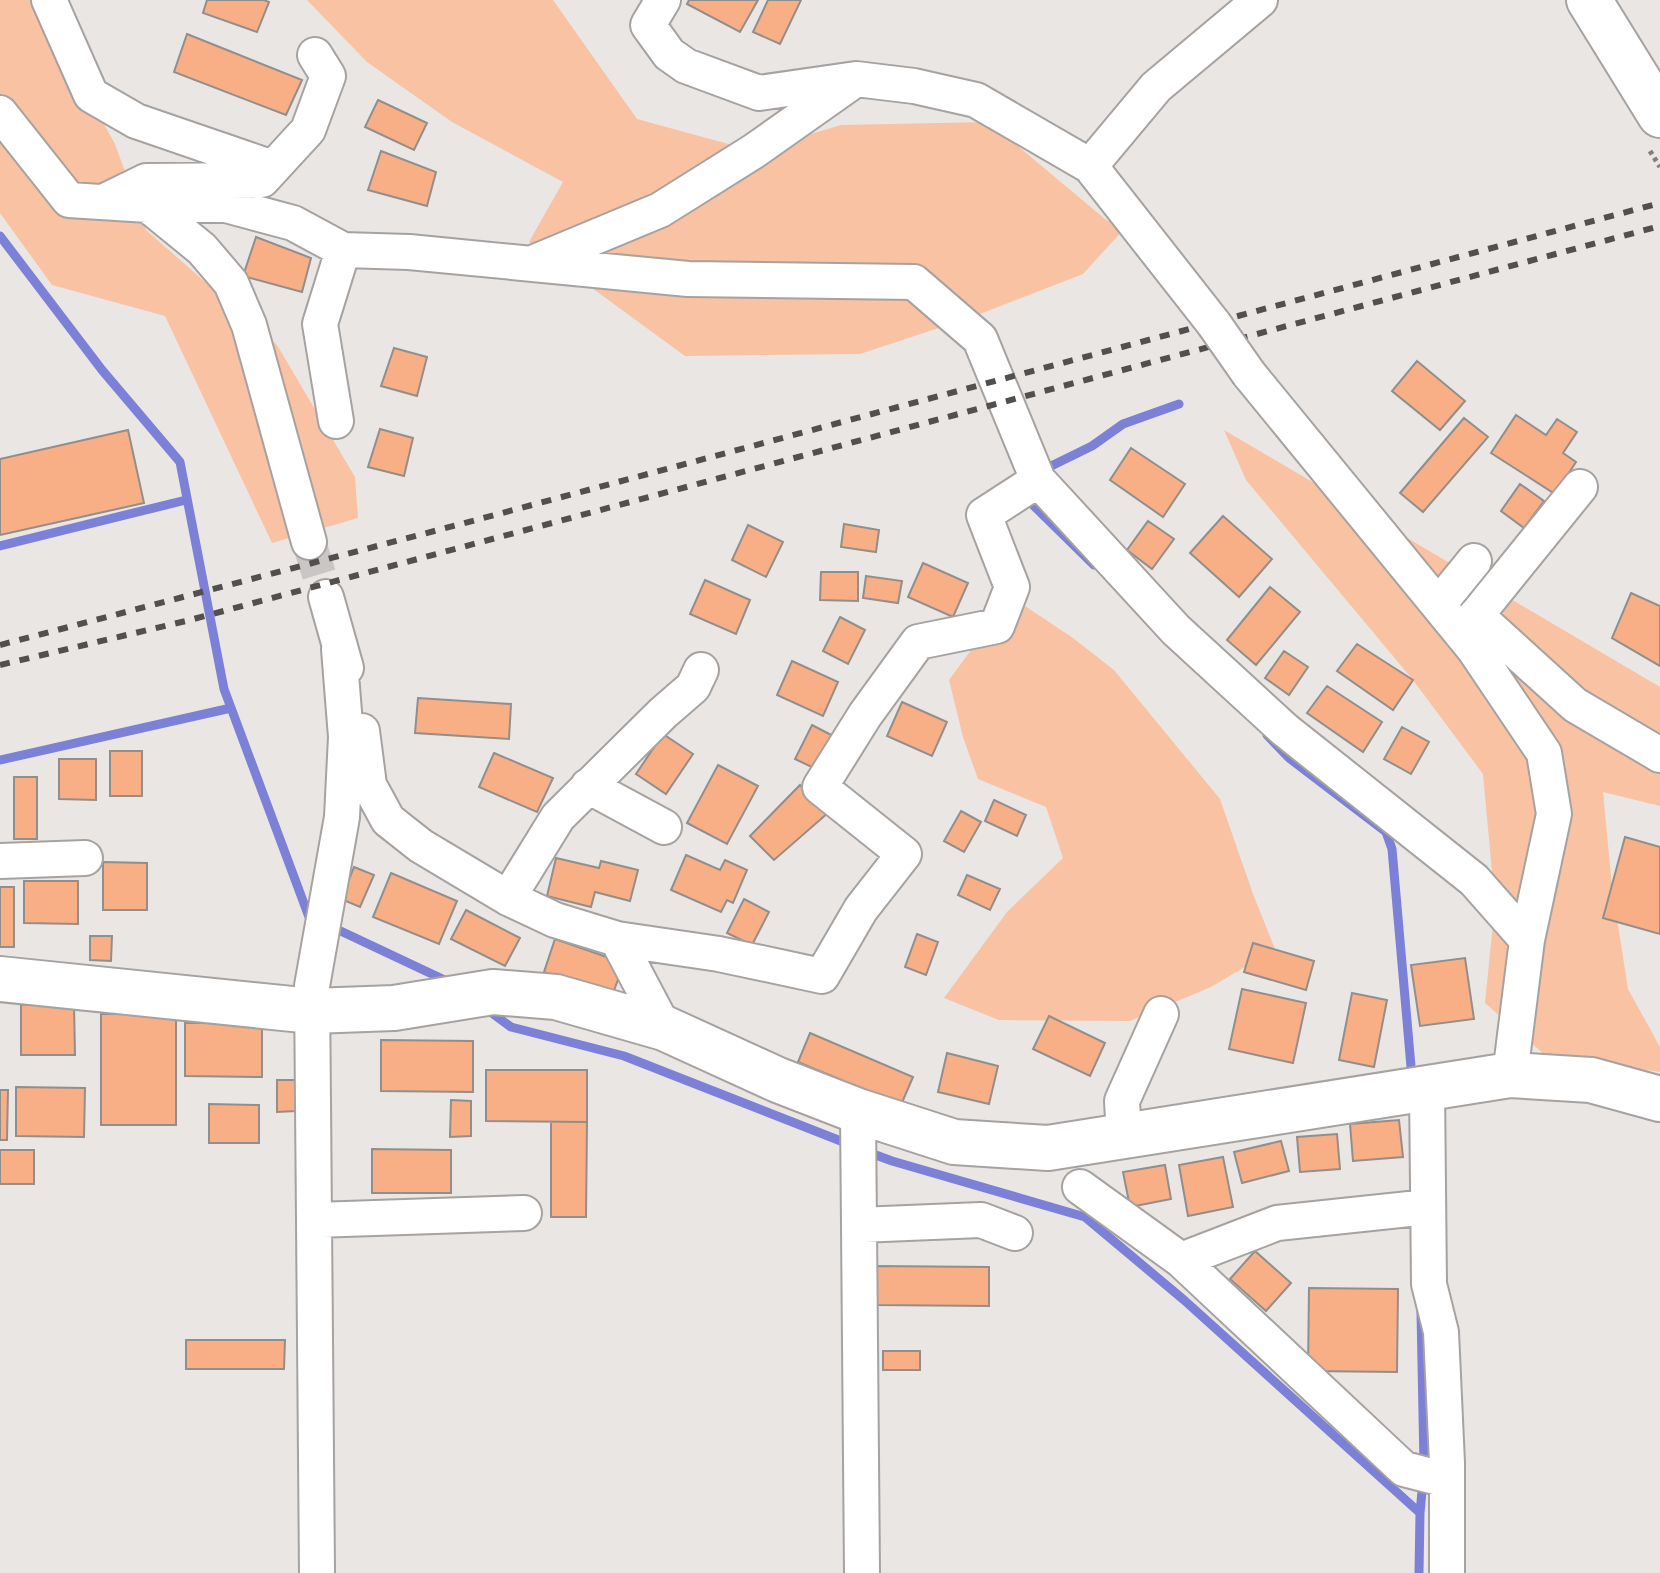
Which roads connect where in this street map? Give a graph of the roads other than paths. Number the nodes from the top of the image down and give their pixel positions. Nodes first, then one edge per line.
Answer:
1 (49, 0) edge
2 (663, 0) edge
3 (1260, 0) edge
4 (1589, 0) edge
5 (315, 55) dead end
6 (856, 79) junction
7 (0, 113) edge
8 (1660, 115) edge
9 (1090, 166) junction
10 (273, 168) junction
11 (101, 202) junction
12 (148, 205) junction
13 (343, 250) junction
14 (531, 264) junction
15 (336, 421) dead end
16 (1031, 476) junction
17 (1580, 487) dead end
18 (309, 542) tunnel mouth
19 (1474, 561) dead end
20 (326, 597) tunnel mouth
21 (1439, 604) junction
22 (1469, 624) junction
23 (339, 649) junction
24 (701, 670) dead end
25 (1660, 755) edge
26 (588, 786) junction
27 (664, 827) dead end
28 (85, 858) dead end
29 (0, 861) edge
30 (508, 898) junction
31 (617, 939) junction
32 (1527, 940) junction
33 (0, 979) edge
34 (312, 1011) junction
35 (1161, 1014) dead end
36 (664, 1028) junction
37 (1510, 1075) junction
38 (1414, 1090) junction
39 (1660, 1099) edge
40 (858, 1118) junction
41 (1124, 1137) junction
42 (1080, 1187) dead end
43 (1417, 1208) junction
44 (524, 1213) dead end
45 (315, 1220) junction
46 (859, 1225) junction
47 (1015, 1233) dead end
48 (1181, 1260) junction
49 (1445, 1480) junction
50 (317, 1573) edge
51 (862, 1573) edge
52 (1447, 1573) edge

1 - 10 street
2 - 6 street
3 - 9 street
4 - 8 street
5 - 10 street
6 - 9 street
6 - 14 street
7 - 11 street
9 - 21 street, bridge
10 - 11 street
11 - 12 street
12 - 13 street
12 - 18 street
13 - 14 street
13 - 15 street
14 - 16 street
16 - 31 street
16 - 32 street
17 - 22 street
19 - 21 street
20 - 23 street
21 - 22 street
22 - 25 street
22 - 32 street
23 - 30 street
23 - 34 street
24 - 26 street
26 - 27 street
26 - 30 street
28 - 29 street
30 - 31 street
31 - 36 street
32 - 37 street
33 - 34 street
34 - 36 street
34 - 45 street
35 - 41 street
36 - 40 street
37 - 38 street
37 - 39 street
38 - 41 street
38 - 43 street
40 - 41 street
40 - 46 street
42 - 48 street
43 - 48 street
43 - 49 street
44 - 45 street
45 - 50 street
46 - 47 street
46 - 51 street
48 - 49 street
49 - 52 street

